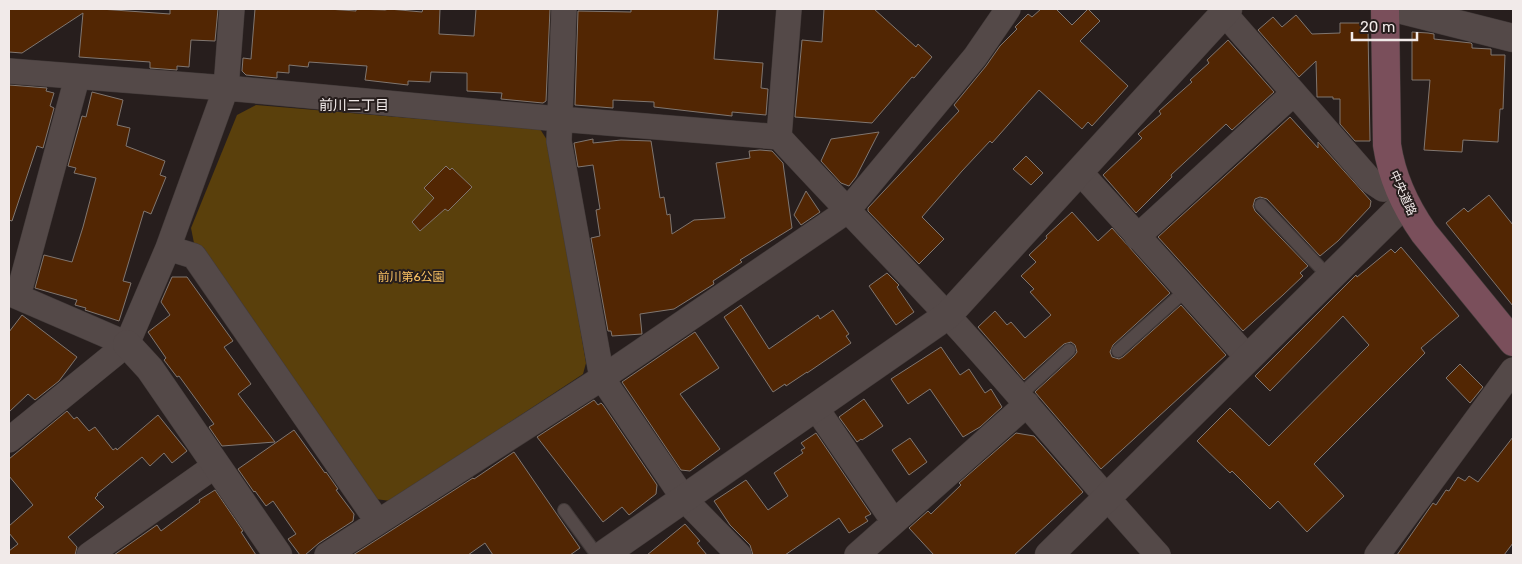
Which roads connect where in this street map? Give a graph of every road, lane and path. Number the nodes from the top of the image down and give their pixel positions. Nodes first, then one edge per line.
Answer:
1 (232, 9) edge
2 (564, 9) edge
3 (789, 9) edge
4 (1008, 9) edge
5 (1384, 9) edge
6 (1398, 9) edge
7 (1226, 11) edge
8 (1513, 38) edge
9 (9, 72) edge
10 (77, 78) junction
11 (226, 88) junction
12 (1294, 93) junction
13 (559, 119) junction
14 (779, 137) junction
15 (1079, 171) junction
16 (1401, 194) junction
17 (1261, 204) dead end
18 (846, 210) junction
19 (1138, 237) junction
20 (168, 248) junction
21 (1330, 278) junction
22 (1186, 290) junction
23 (13, 295) edge
24 (948, 316) junction
25 (1513, 342) edge
26 (126, 344) junction
27 (1069, 350) dead end
28 (1118, 351) dead end
29 (1249, 359) junction
30 (1513, 370) edge
31 (602, 378) junction
32 (1024, 400) junction
33 (816, 408) junction
34 (9, 440) edge
35 (216, 465) junction
36 (1106, 499) junction
37 (684, 500) junction
38 (564, 510) dead end
39 (378, 522) junction
40 (894, 522) junction
41 (89, 555) edge
42 (278, 555) edge
43 (327, 555) edge
44 (597, 555) edge
45 (603, 555) edge
46 (739, 555) edge
47 (856, 555) edge
48 (1049, 555) edge
49 (1158, 555) edge
50 (1377, 555) edge

1 - 11 street
2 - 13 street
3 - 14 street
4 - 18 street
5 - 16 main road, 中央道路
6 - 8 street
7 - 12 street
7 - 15 street
9 - 10 street
10 - 11 street
10 - 23 street
11 - 13 street
11 - 20 street
12 - 16 street
12 - 19 street
13 - 14 street
13 - 31 street
14 - 18 street
15 - 19 street
15 - 24 street
16 - 21 street
16 - 25 main road, 中央道路
17 - 21 lane
18 - 24 street
18 - 31 street
19 - 22 street
20 - 26 street
20 - 39 street
21 - 29 street
22 - 28 lane
22 - 29 street
23 - 26 street
24 - 32 street
24 - 33 street
26 - 34 street
26 - 35 street
27 - 32 lane
29 - 36 street
30 - 50 street
31 - 37 street
31 - 39 street
32 - 36 street
32 - 40 street
33 - 37 street
33 - 40 street
35 - 41 street
35 - 42 street
36 - 48 street
36 - 49 street
37 - 45 street
37 - 46 street
38 - 44 lane
39 - 43 street
40 - 47 street

